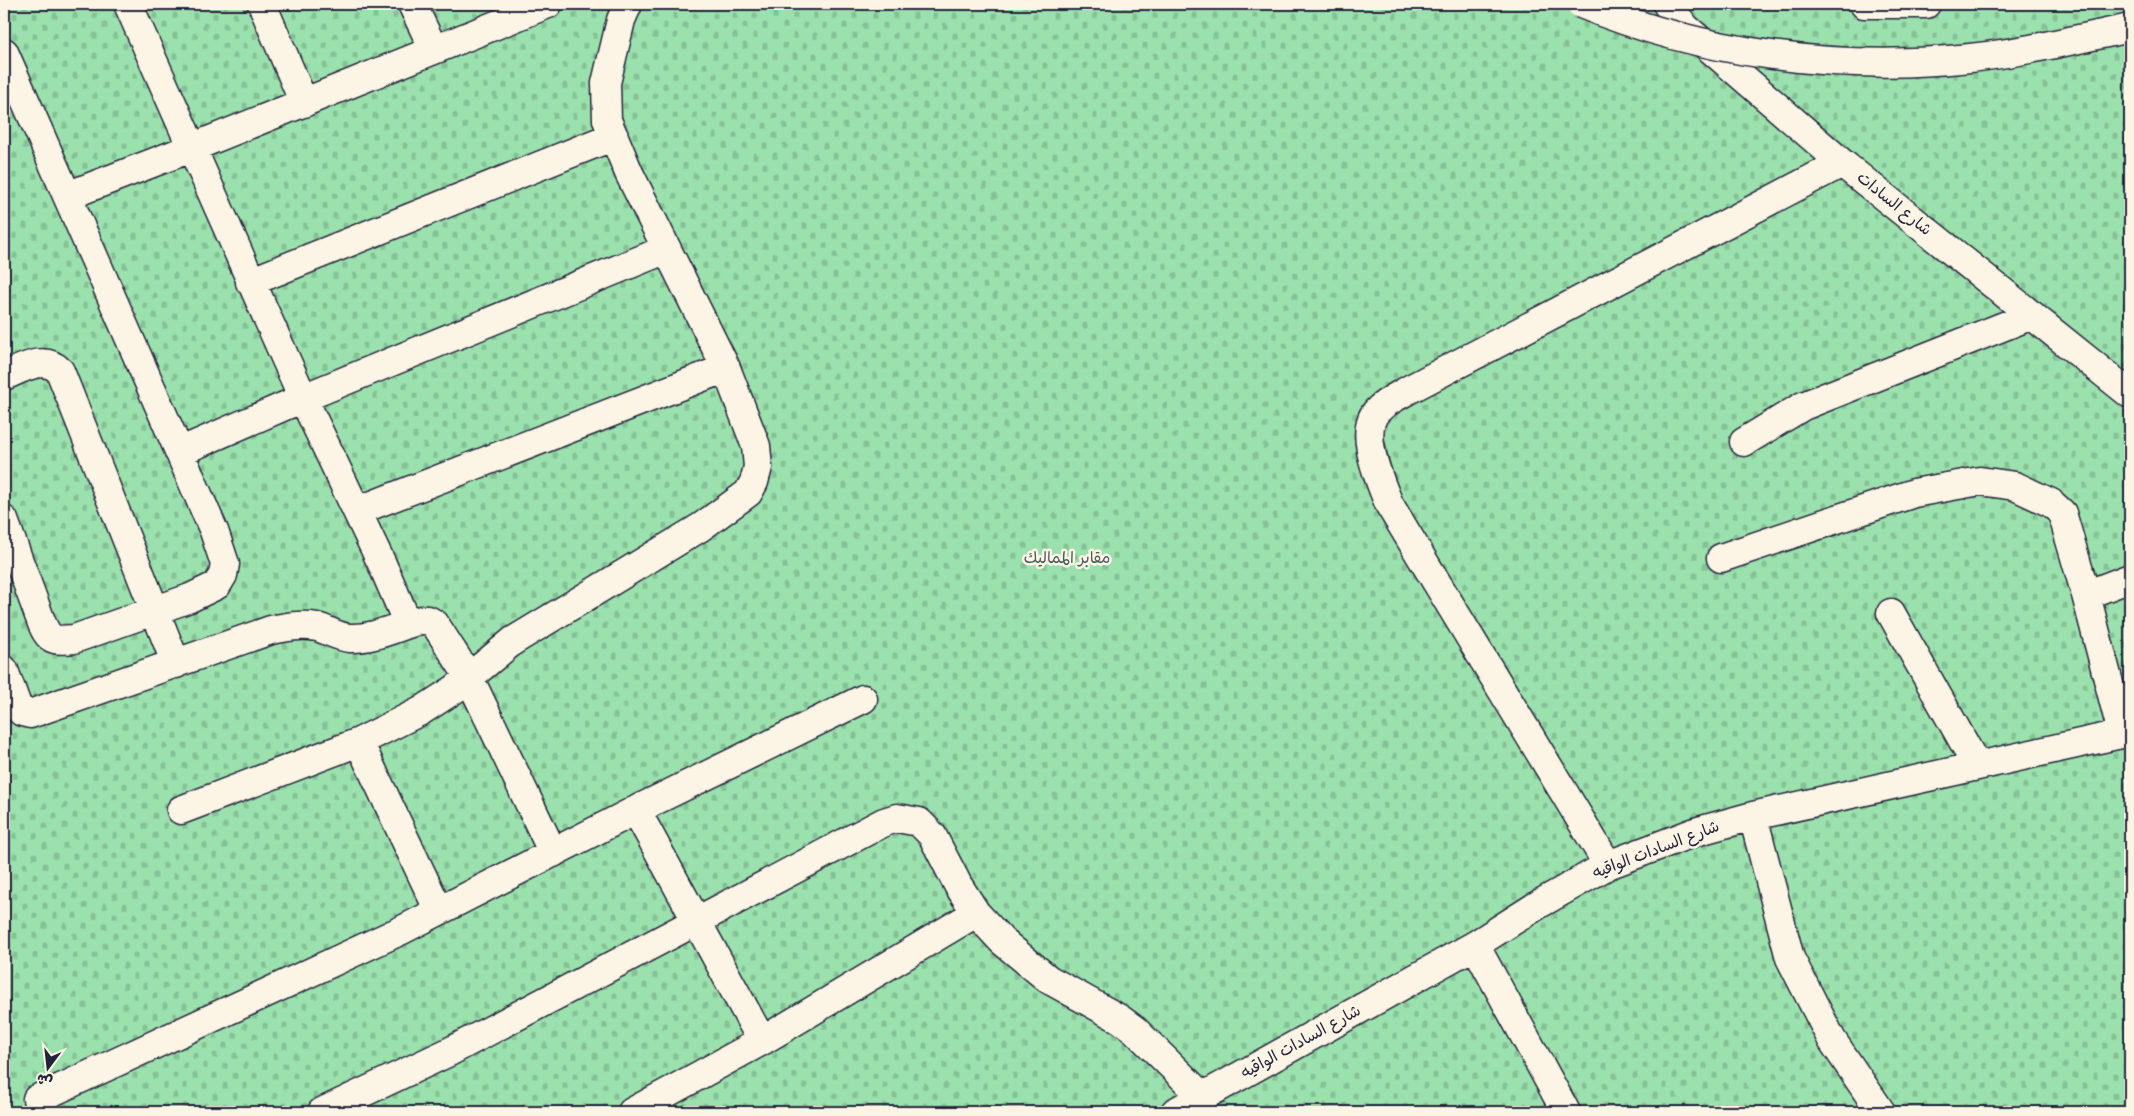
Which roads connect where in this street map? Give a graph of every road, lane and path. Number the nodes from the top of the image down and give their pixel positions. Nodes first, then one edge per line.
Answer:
1 (128, 4) edge
2 (262, 4) edge
3 (412, 4) edge
4 (628, 4) edge
5 (1581, 4) edge
6 (1667, 4) edge
7 (1864, 4) edge
8 (1926, 4) edge
9 (542, 5) edge
10 (2130, 28) edge
11 (434, 50) junction
12 (4, 52) edge
13 (304, 102) junction
14 (614, 136) junction
15 (191, 148) junction
16 (1842, 163) junction
17 (67, 196) junction
18 (667, 249) junction
19 (250, 282) junction
20 (2032, 315) junction
21 (726, 368) junction
22 (5, 372) edge
23 (2130, 394) edge
24 (303, 398) junction
25 (1744, 442) dead end
26 (179, 452) junction
27 (357, 511) junction
28 (4, 520) edge
29 (1721, 558) dead end
30 (2130, 578) edge
31 (2086, 595) junction
32 (154, 609) junction
33 (1891, 613) dead end
34 (408, 624) junction
35 (176, 664) junction
36 (4, 670) edge
37 (469, 677) junction
38 (863, 699) dead end
39 (2126, 733) edge
40 (359, 742) junction
41 (1977, 766) junction
42 (181, 810) dead end
43 (636, 810) junction
44 (1754, 816) junction
45 (553, 852) junction
46 (1608, 865) junction
47 (439, 911) junction
48 (976, 913) junction
49 (697, 920) junction
50 (1475, 945) junction
51 (762, 1041) junction
52 (1203, 1097) junction
53 (37, 1099) dead end
54 (639, 1111) edge
55 (322, 1112) edge
56 (1175, 1112) edge
57 (1566, 1112) edge
58 (1881, 1112) edge

1 - 15 main road
2 - 13 main road
3 - 11 main road
4 - 14 main road
5 - 10 main road, bridge
6 - 16 main road, شارع السادات
7 - 8 main road
9 - 11 main road
11 - 13 main road
12 - 17 main road
13 - 15 main road
14 - 18 main road
14 - 19 main road
15 - 17 main road
15 - 19 main road
16 - 20 main road, شارع السادات
16 - 46 main road
17 - 26 main road
18 - 21 main road
18 - 24 main road
19 - 24 main road
20 - 23 main road, شارع السادات
20 - 25 main road
21 - 27 main road
21 - 37 main road
22 - 32 main road
24 - 26 main road
24 - 27 main road
26 - 32 main road
27 - 34 main road
28 - 32 main road
29 - 31 main road
30 - 31 main road
31 - 39 main road
32 - 35 main road
33 - 41 main road
34 - 35 main road
34 - 37 main road
35 - 36 main road
37 - 40 main road
37 - 45 main road
38 - 43 main road
39 - 41 main road, شارع السادات الواقيه
40 - 42 main road
40 - 47 main road
41 - 44 main road, شارع السادات الواقيه
43 - 45 main road
43 - 49 main road
44 - 46 main road, شارع السادات الواقيه
44 - 58 main road
45 - 47 main road
46 - 50 main road, شارع السادات الواقيه
47 - 53 main road
48 - 49 main road
48 - 51 main road
48 - 52 main road
49 - 51 main road
49 - 55 main road
50 - 52 main road, شارع السادات الواقيه
50 - 57 main road
51 - 54 main road
52 - 56 main road, شارع السادات الواقيه

